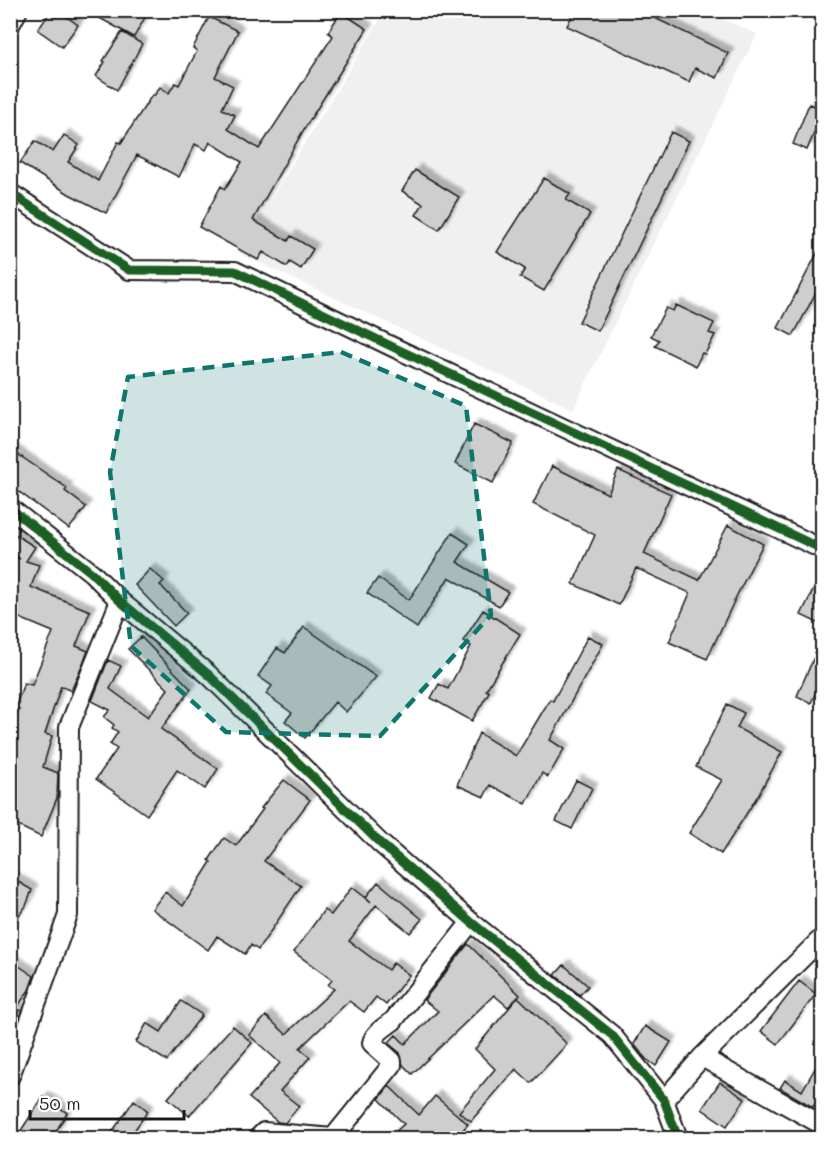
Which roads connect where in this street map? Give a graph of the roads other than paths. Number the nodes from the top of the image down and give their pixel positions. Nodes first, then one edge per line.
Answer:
1 (18, 10) edge
2 (10, 25) edge
3 (10, 193) edge
4 (10, 508) edge
5 (822, 549) edge
6 (120, 601) junction
7 (471, 922) junction
8 (822, 938) edge
9 (702, 1057) junction
10 (10, 1076) edge
11 (664, 1100) junction
12 (822, 1125) edge
13 (258, 1138) edge
14 (678, 1138) edge

1 - 2 street
3 - 5 street
4 - 6 street
6 - 7 street
6 - 10 street
7 - 11 street
7 - 13 street
8 - 9 street
9 - 11 street
9 - 12 street
11 - 14 street

